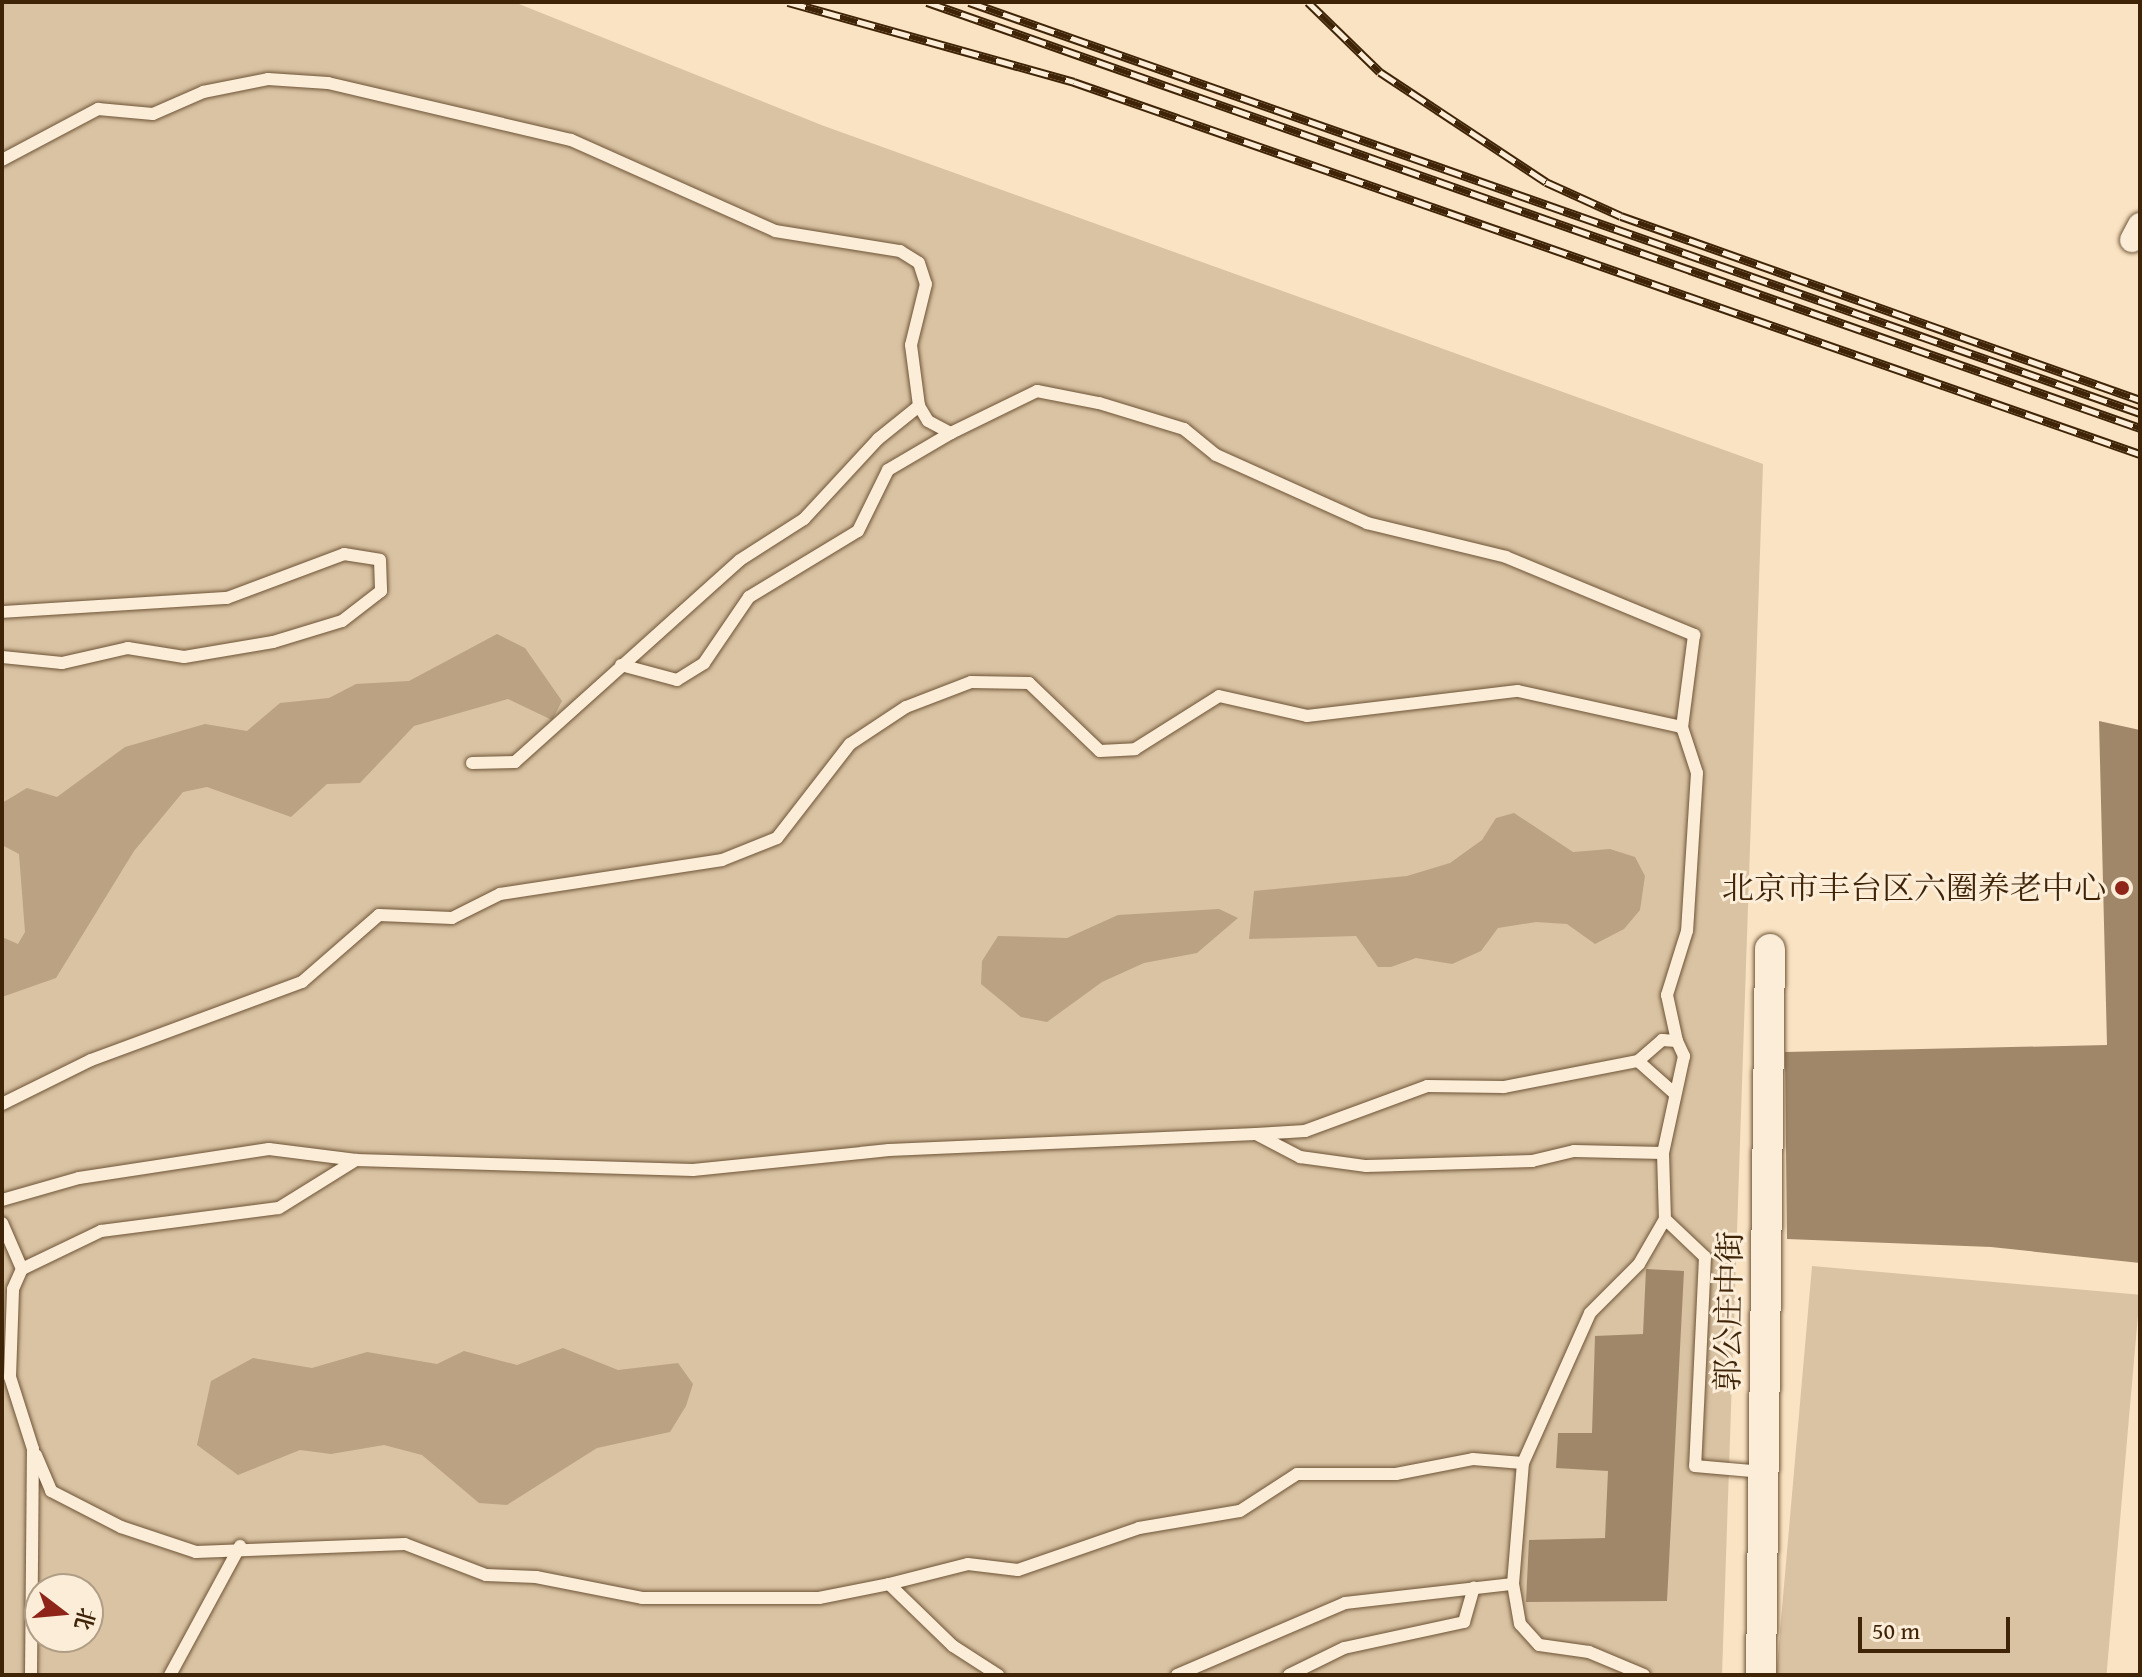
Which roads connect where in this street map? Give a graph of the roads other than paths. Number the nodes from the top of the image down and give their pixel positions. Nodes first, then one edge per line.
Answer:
1 (2, 160) edge
2 (919, 406) junction
3 (951, 433) junction
4 (2, 612) edge
5 (2, 657) edge
6 (621, 665) junction
7 (1682, 728) junction
8 (472, 763) dead end
9 (1770, 949) dead end
10 (1677, 1041) junction
11 (1638, 1061) junction
12 (1674, 1093) junction
13 (2, 1104) edge
14 (1256, 1134) junction
15 (1663, 1153) junction
16 (356, 1160) junction
17 (2, 1200) edge
18 (1665, 1219) junction
19 (2, 1223) edge
20 (22, 1269) junction
21 (33, 1449) junction
22 (1523, 1463) junction
23 (1763, 1472) junction
24 (240, 1546) junction
25 (889, 1584) junction
26 (1513, 1584) junction
27 (1474, 1587) junction
28 (31, 1675) edge
29 (170, 1675) edge
30 (998, 1675) edge
31 (1177, 1675) edge
32 (1289, 1675) edge
33 (1644, 1675) edge
34 (1761, 1675) edge

1 - 2 lane
2 - 3 lane
2 - 6 lane
3 - 6 lane
3 - 7 lane
4 - 5 lane
6 - 8 lane
7 - 10 lane
7 - 13 lane
9 - 23 street, 郭公庄中街
10 - 11 lane
10 - 12 lane
11 - 12 lane
11 - 14 lane
12 - 15 lane
14 - 15 lane
14 - 16 lane
15 - 18 lane
16 - 17 lane
16 - 20 lane
18 - 22 lane
18 - 23 lane
19 - 20 lane
20 - 21 lane
21 - 24 lane
21 - 28 lane
22 - 25 lane
22 - 26 lane
23 - 34 street, 郭公庄中街
24 - 25 lane
24 - 29 lane
25 - 30 lane
26 - 27 lane
26 - 33 lane
27 - 31 lane
27 - 32 lane

